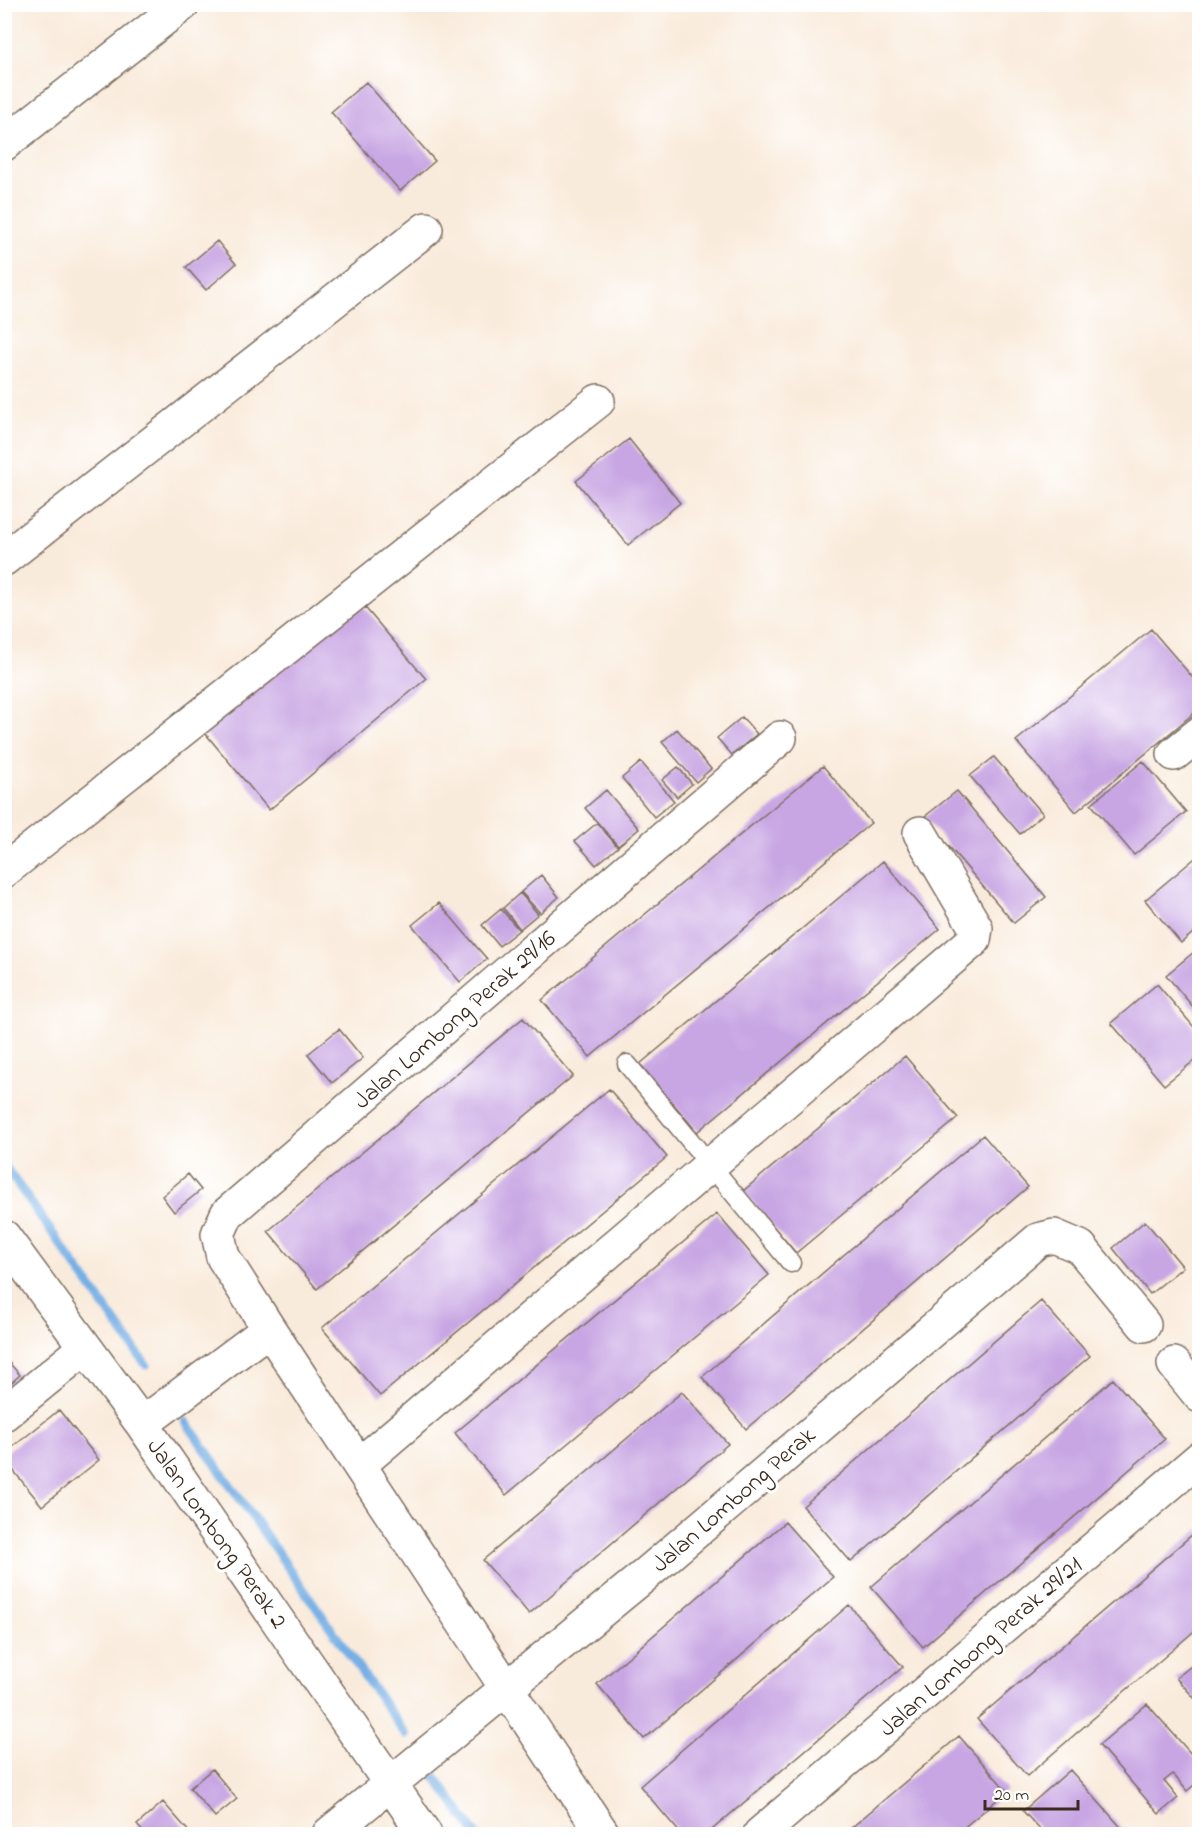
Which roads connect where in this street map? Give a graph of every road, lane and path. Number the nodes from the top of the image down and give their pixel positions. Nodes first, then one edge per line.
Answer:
1 (183, 4) edge
2 (4, 144) edge
3 (426, 229) dead end
4 (598, 401) dead end
5 (4, 559) edge
6 (1200, 733) edge
7 (780, 738) dead end
8 (1174, 754) dead end
9 (920, 833) dead end
10 (4, 870) edge
11 (627, 1064) dead end
12 (711, 1166) junction
13 (4, 1237) edge
14 (791, 1263) dead end
15 (1144, 1326) dead end
16 (269, 1329) junction
17 (85, 1348) junction
18 (1174, 1364) dead end
19 (1200, 1396) edge
20 (4, 1414) edge
21 (142, 1424) junction
22 (1200, 1458) edge
23 (359, 1465) junction
24 (507, 1689) junction
25 (391, 1782) junction
26 (329, 1834) edge
27 (425, 1834) edge
28 (603, 1834) edge
29 (760, 1834) edge

1 - 2 street
3 - 5 street
4 - 10 street
6 - 8 street
7 - 16 street, Jalan Lombong Perak 29/16
9 - 12 street
11 - 12 lane
12 - 14 lane
12 - 23 street
13 - 17 street, Jalan Lombong Perak 2
15 - 24 street, Jalan Lombong Perak
16 - 21 street
16 - 23 street, Jalan Lombong Perak 29/16
17 - 20 street
17 - 21 street, Jalan Lombong Perak 2
18 - 19 street
21 - 25 street, Jalan Lombong Perak 2
22 - 29 street, Jalan Lombong Perak 29/21
23 - 24 street, Jalan Lombong Perak 29/16
24 - 25 street, Jalan Lombong Perak
24 - 28 street, Jalan Lombong Perak 29/16
25 - 26 street, Jalan Lombong Perak
25 - 27 street, Jalan Lombong Perak 2

